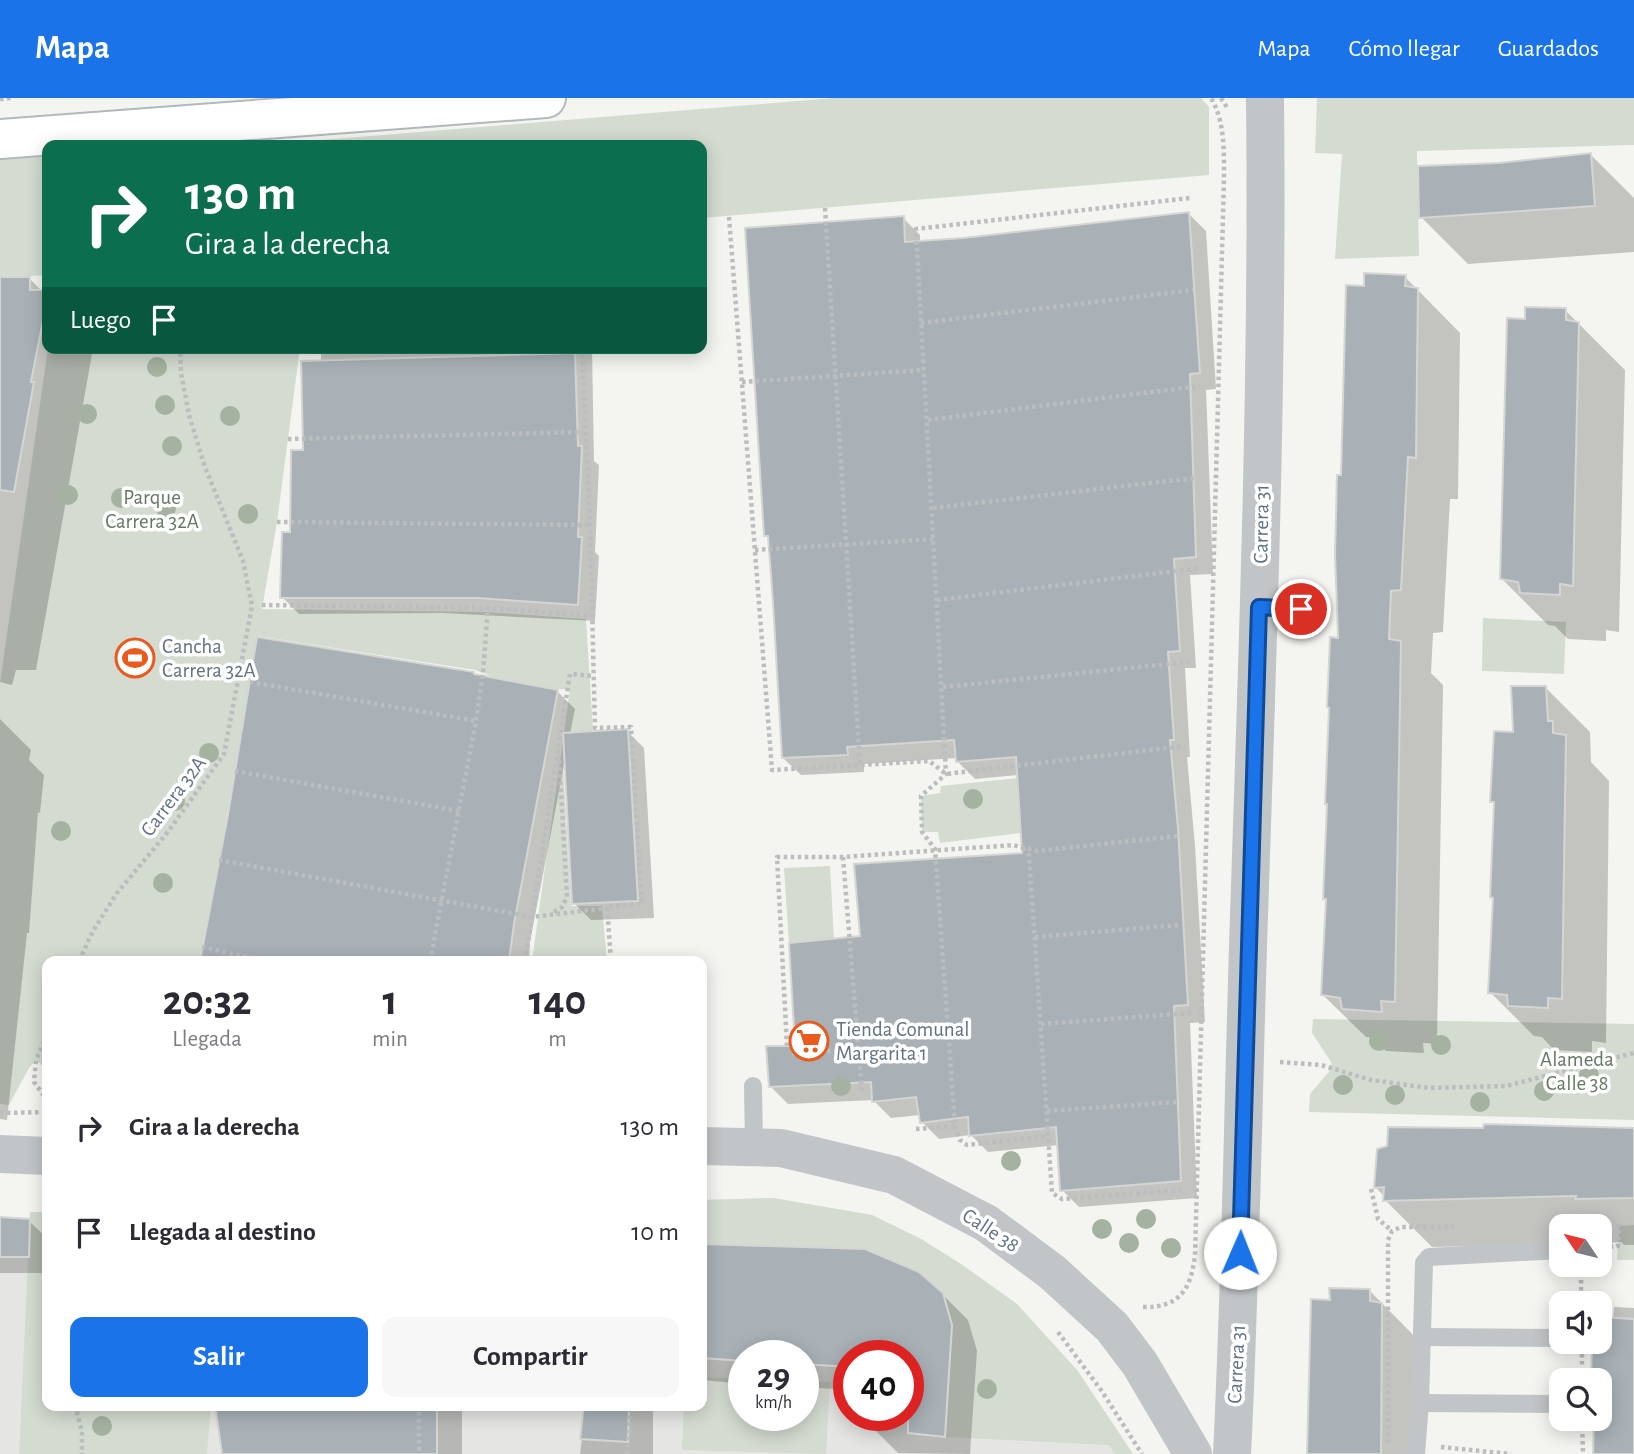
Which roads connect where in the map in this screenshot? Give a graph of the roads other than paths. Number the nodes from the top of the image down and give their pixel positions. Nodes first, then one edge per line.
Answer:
1 (547, 98) edge
2 (1265, 98) edge
3 (0, 139) edge
4 (1259, 607) junction
5 (1322, 610) dead end
6 (753, 1086) dead end
7 (707, 1146) edge
8 (754, 1146) junction
9 (0, 1154) edge
10 (42, 1156) edge
11 (1549, 1251) edge
12 (1422, 1336) junction
13 (1549, 1338) edge
14 (1420, 1403) junction
15 (1549, 1405) edge
16 (1424, 1450) edge
17 (1193, 1454) edge
18 (1232, 1454) edge

1 - 3 main road
2 - 4 street, Carrera 31
4 - 5 lane
4 - 18 street, Carrera 31
6 - 8 lane
7 - 8 street, Calle 38
8 - 17 street, Calle 38
9 - 10 street
11 - 12 lane
12 - 13 lane
12 - 14 lane
14 - 15 lane
14 - 16 lane

